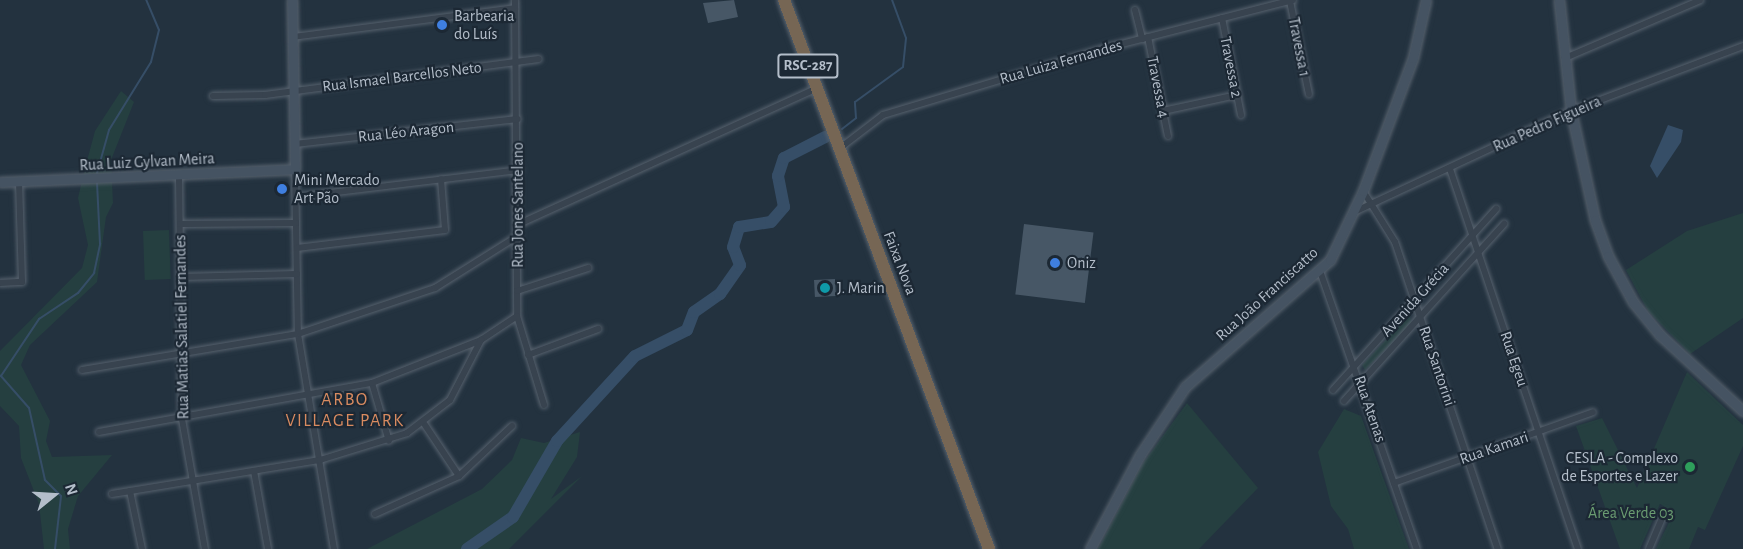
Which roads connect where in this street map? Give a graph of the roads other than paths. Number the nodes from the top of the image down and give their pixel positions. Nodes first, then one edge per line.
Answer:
1 (292, 0) edge
2 (515, 0) edge
3 (784, 0) edge
4 (1292, 0) edge
5 (1426, 0) edge
6 (1559, 0) edge
7 (1700, 0) edge
8 (515, 8) junction
9 (1135, 10) dead end
10 (1222, 18) junction
11 (293, 37) junction
12 (1145, 38) junction
13 (1743, 46) edge
14 (1565, 58) junction
15 (539, 59) dead end
16 (516, 62) junction
17 (817, 88) junction
18 (294, 91) junction
19 (1309, 94) dead end
20 (1237, 95) junction
21 (213, 96) dead end
22 (1163, 111) junction
23 (1571, 111) junction
24 (1240, 115) dead end
25 (518, 119) junction
26 (1168, 136) dead end
27 (295, 144) junction
28 (840, 148) junction
29 (295, 169) junction
30 (1450, 169) junction
31 (519, 170) junction
32 (179, 175) junction
33 (441, 179) junction
34 (0, 182) edge
35 (19, 182) junction
36 (1363, 191) junction
37 (296, 196) junction
38 (1367, 205) junction
39 (1497, 209) dead end
40 (1354, 212) junction
41 (296, 222) junction
42 (180, 224) junction
43 (519, 224) junction
44 (1504, 224) dead end
45 (518, 236) junction
46 (1473, 236) junction
47 (297, 248) junction
48 (1478, 252) junction
49 (588, 268) dead end
50 (1320, 271) junction
51 (297, 274) junction
52 (181, 277) junction
53 (0, 283) edge
54 (517, 291) junction
55 (1414, 300) junction
56 (517, 316) junction
57 (1420, 318) junction
58 (598, 329) dead end
59 (298, 334) junction
60 (481, 340) junction
61 (180, 353) junction
62 (528, 355) junction
63 (1355, 366) junction
64 (82, 370) dead end
65 (1361, 382) junction
66 (372, 383) junction
67 (1333, 390) dead end
68 (309, 397) junction
69 (1344, 401) dead end
70 (544, 405) dead end
71 (1743, 411) edge
72 (1593, 412) dead end
73 (182, 419) junction
74 (424, 424) junction
75 (512, 426) dead end
76 (99, 432) dead end
77 (1539, 432) junction
78 (389, 441) junction
79 (1467, 457) junction
80 (320, 460) junction
81 (254, 471) junction
82 (459, 476) junction
83 (191, 481) junction
84 (1394, 483) junction
85 (130, 491) junction
86 (112, 494) dead end
87 (375, 514) dead end
88 (1665, 514) dead end
89 (989, 545) edge
90 (142, 549) edge
91 (205, 549) edge
92 (268, 549) edge
93 (334, 549) edge
94 (1090, 549) edge
95 (1417, 549) edge
96 (1498, 549) edge
97 (1578, 549) edge
98 (1649, 549) edge

1 - 11 street
2 - 8 street, Rua Jones Santelano
3 - 17 highway, Faixa Nova / RSC-287
4 - 10 street, Rua Luiza Fernandes
4 - 19 street, Travessa 1
5 - 36 street, Rua João Franciscatto
6 - 14 street
7 - 14 street
8 - 11 street
8 - 16 street, Rua Jones Santelano
9 - 12 street, Travessa 4
10 - 12 street, Rua Luiza Fernandes
10 - 20 street, Travessa 2
11 - 18 street
12 - 22 street, Travessa 4
12 - 28 street, Rua Luiza Fernandes
13 - 23 street, Rua Pedro Figueira
14 - 23 street
15 - 16 street, Rua Ismael Barcellos Neto
16 - 18 street, Rua Ismael Barcellos Neto
16 - 25 street, Rua Jones Santelano
17 - 28 highway, Faixa Nova / RSC-287
17 - 43 street
18 - 21 street, Rua Ismael Barcellos Neto
18 - 27 street
20 - 22 street
20 - 24 street, Travessa 2
22 - 26 street, Travessa 4
23 - 30 street, Rua Pedro Figueira
23 - 71 street
25 - 27 street, Rua Léo Aragon
25 - 31 street, Rua Jones Santelano
27 - 29 street
28 - 89 highway, Faixa Nova / RSC-287
29 - 32 street, Rua Luiz Gylvan Meira
29 - 37 street
30 - 38 street, Rua Pedro Figueira
30 - 46 street, Rua Egeu
31 - 33 street
31 - 43 street, Rua Jones Santelano
32 - 35 street, Rua Luiz Gylvan Meira
32 - 42 street, Rua Matias Salatiel Fernandes
33 - 37 street
33 - 47 street
34 - 35 street, Rua Luiz Gylvan Meira
35 - 53 street
36 - 38 street, Rua Santorini
36 - 40 street, Rua João Franciscatto
37 - 41 street
38 - 40 street, Rua Pedro Figueira
38 - 55 street, Rua Santorini
39 - 46 street, Avenida Grécia
40 - 50 street, Rua João Franciscatto
41 - 42 street
41 - 47 street
42 - 52 street, Rua Matias Salatiel Fernandes
43 - 45 street, Rua Jones Santelano
44 - 48 street, Avenida Grécia
45 - 54 street, Rua Jones Santelano
45 - 59 street
46 - 48 street, Rua Egeu
46 - 55 street, Avenida Grécia
47 - 51 street
48 - 57 street, Avenida Grécia
48 - 77 street, Rua Egeu
49 - 54 street
50 - 63 street, Rua Atenas
50 - 94 street, Rua João Franciscatto
51 - 52 street
51 - 59 street
52 - 61 street, Rua Matias Salatiel Fernandes
54 - 56 street, Rua Jones Santelano
55 - 57 street, Rua Santorini
55 - 63 street, Avenida Grécia
56 - 60 street
56 - 62 street, Rua Jones Santelano
57 - 65 street, Avenida Grécia
57 - 79 street, Rua Santorini
58 - 62 street
59 - 61 street
59 - 68 street
60 - 66 street
60 - 74 street
61 - 64 street
61 - 73 street, Rua Matias Salatiel Fernandes
62 - 70 street, Rua Jones Santelano
63 - 65 street, Rua Atenas
63 - 67 street, Avenida Grécia
65 - 69 street, Avenida Grécia
65 - 84 street, Rua Atenas
66 - 68 street
66 - 78 street
68 - 73 street
68 - 80 street
72 - 77 street, Rua Kamari
73 - 76 street
73 - 83 street, Rua Matias Salatiel Fernandes
74 - 78 street
74 - 82 street
75 - 82 street
77 - 79 street, Rua Kamari
77 - 97 street, Rua Egeu
78 - 80 street
79 - 84 street, Rua Kamari
79 - 96 street, Rua Santorini
80 - 81 street
80 - 93 street
81 - 83 street
81 - 92 street
82 - 87 street
83 - 85 street
83 - 91 street, Rua Matias Salatiel Fernandes
84 - 95 street, Rua Atenas
85 - 86 street
85 - 90 street
88 - 98 street

